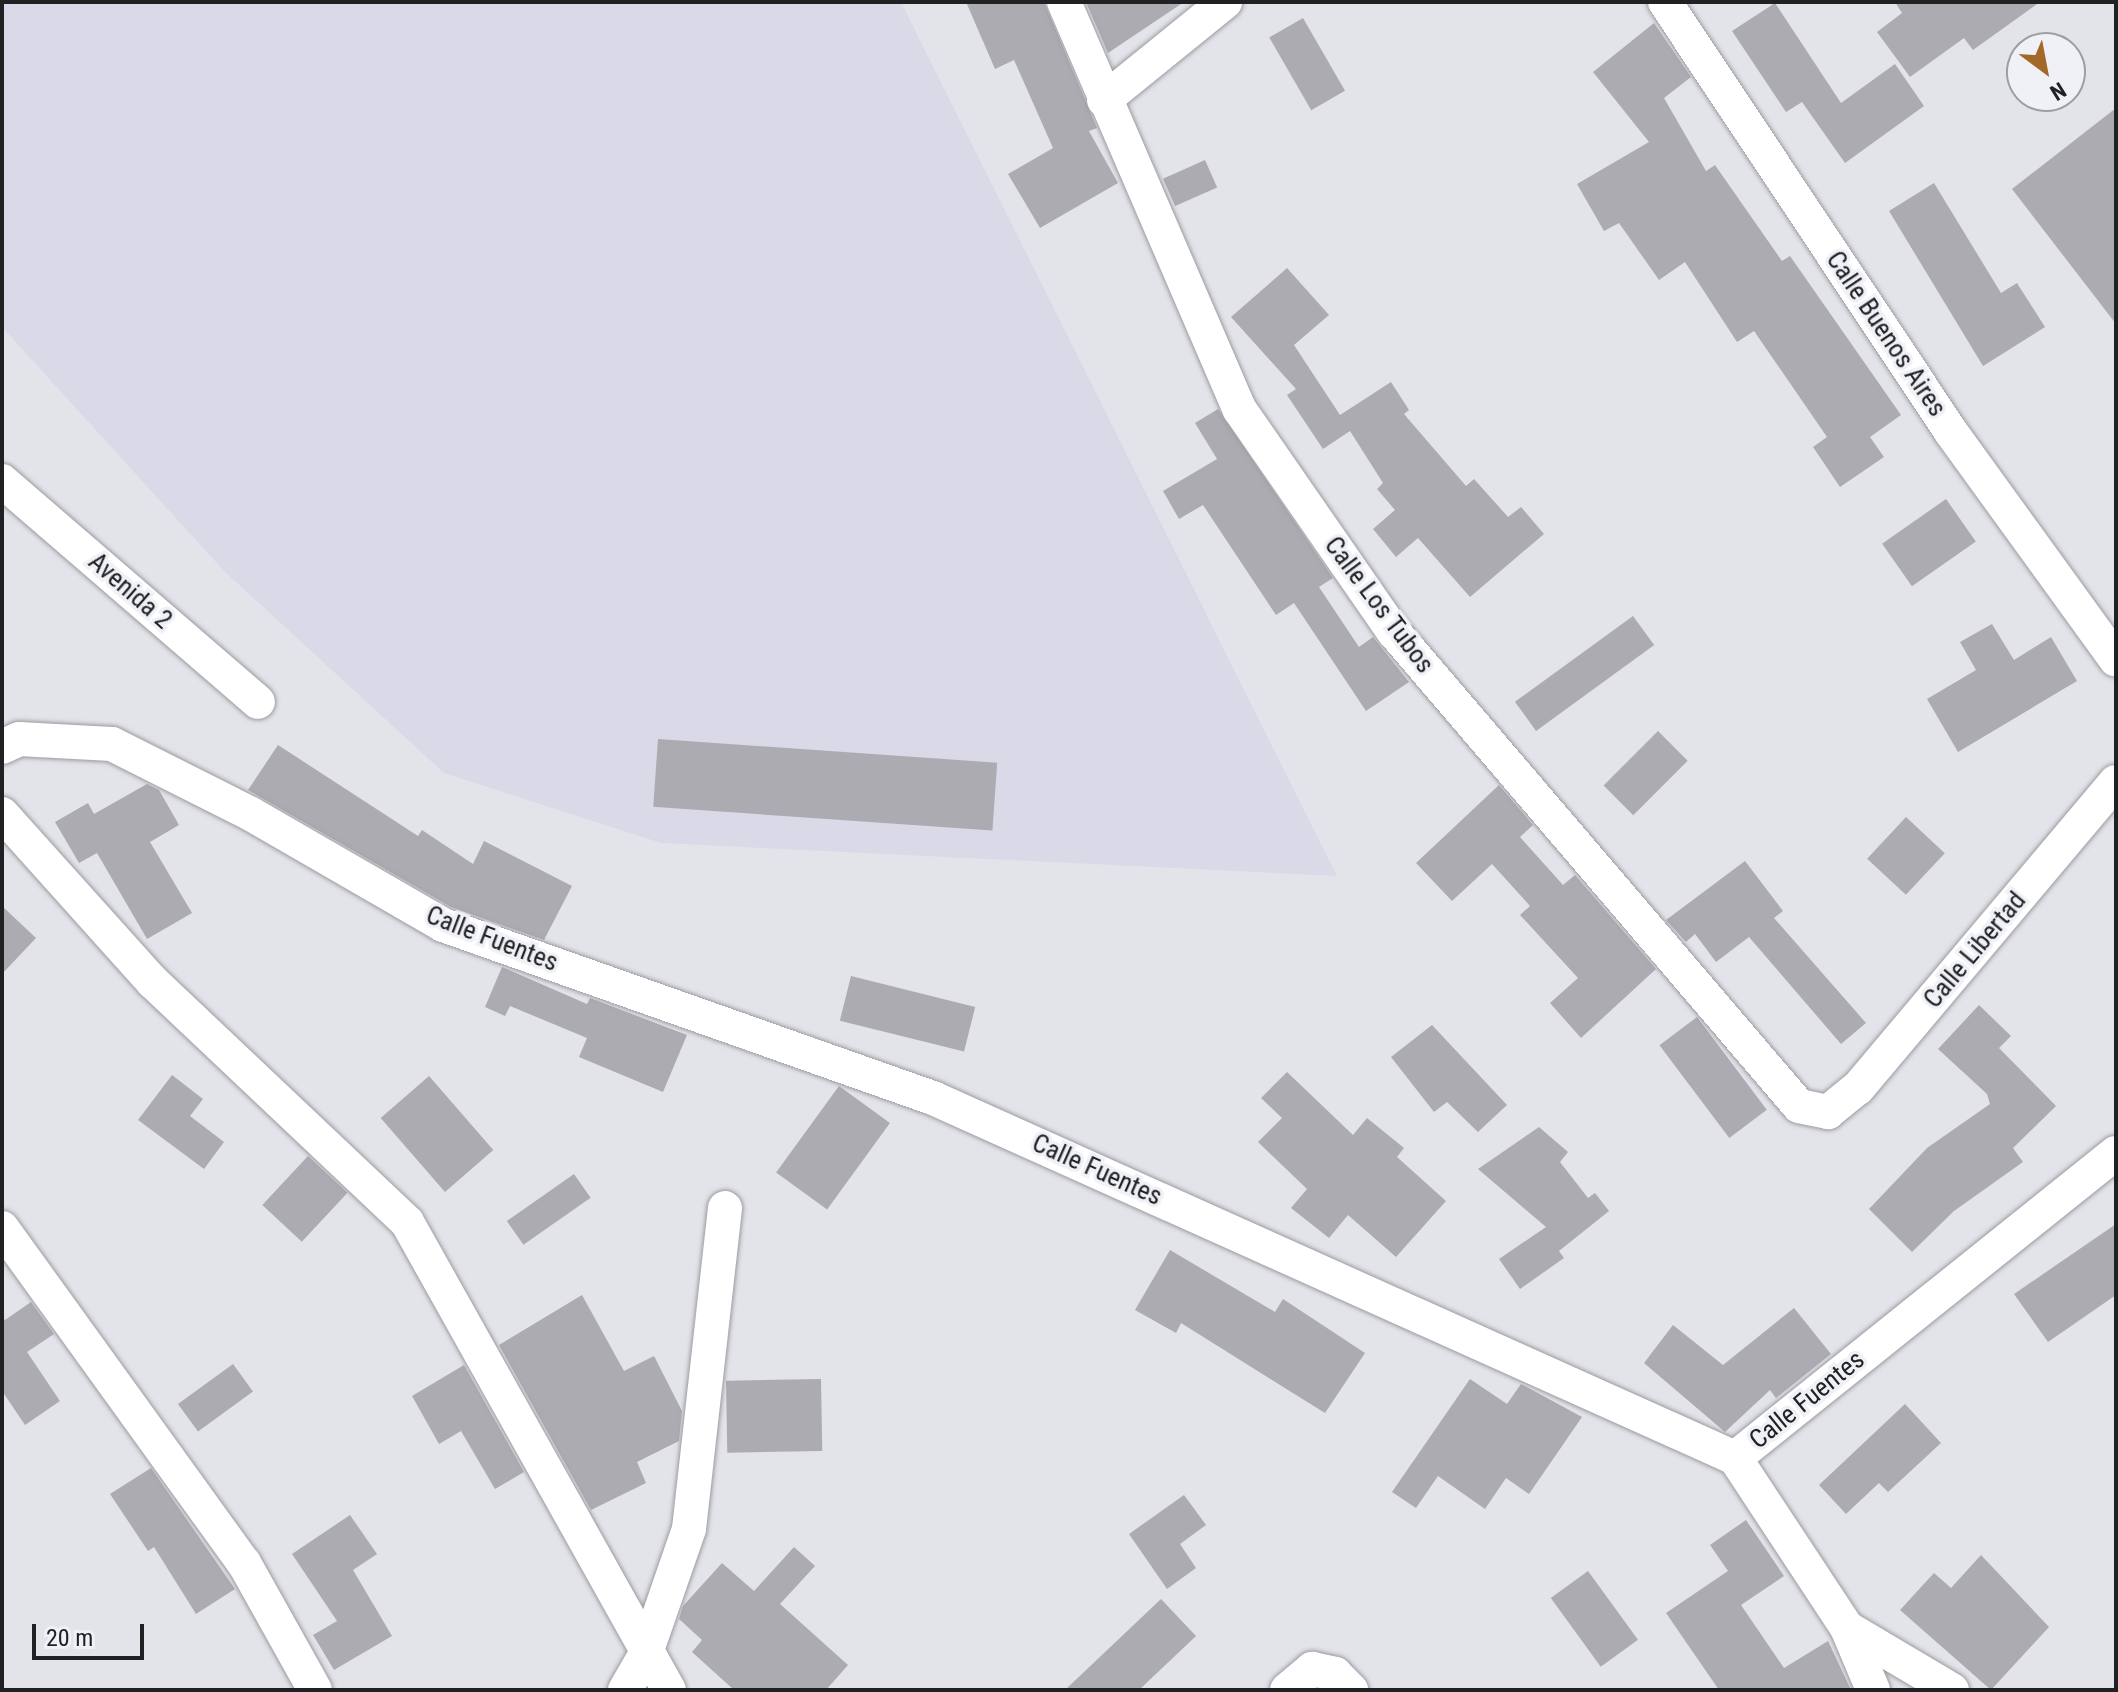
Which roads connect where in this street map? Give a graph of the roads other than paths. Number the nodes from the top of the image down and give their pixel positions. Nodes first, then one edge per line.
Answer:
1 (1064, 2) edge
2 (1225, 2) edge
3 (1665, 2) edge
4 (1104, 100) junction
5 (2, 481) edge
6 (2116, 660) edge
7 (258, 702) dead end
8 (2, 747) edge
9 (2116, 782) edge
10 (2, 814) edge
11 (1828, 1112) joint
12 (2116, 1153) edge
13 (725, 1208) dead end
14 (2, 1228) edge
15 (1735, 1458) junction
16 (1847, 1628) junction
17 (645, 1656) junction
18 (315, 1690) edge
19 (625, 1690) edge
20 (669, 1690) edge
21 (1287, 1690) edge
22 (1351, 1690) edge
23 (1873, 1690) edge
24 (1952, 1690) edge

1 - 4 street, Calle Los Tubos
2 - 4 street
3 - 6 street, Calle Buenos Aires
4 - 11 street, Calle Los Tubos
5 - 7 street, Avenida 2
8 - 15 street, Calle Fuentes
9 - 11 street, Calle Libertad
10 - 17 street
12 - 15 street, Calle Fuentes
13 - 17 street
14 - 18 street
15 - 16 street
16 - 23 street
16 - 24 street
17 - 19 street
17 - 20 street
21 - 22 street

